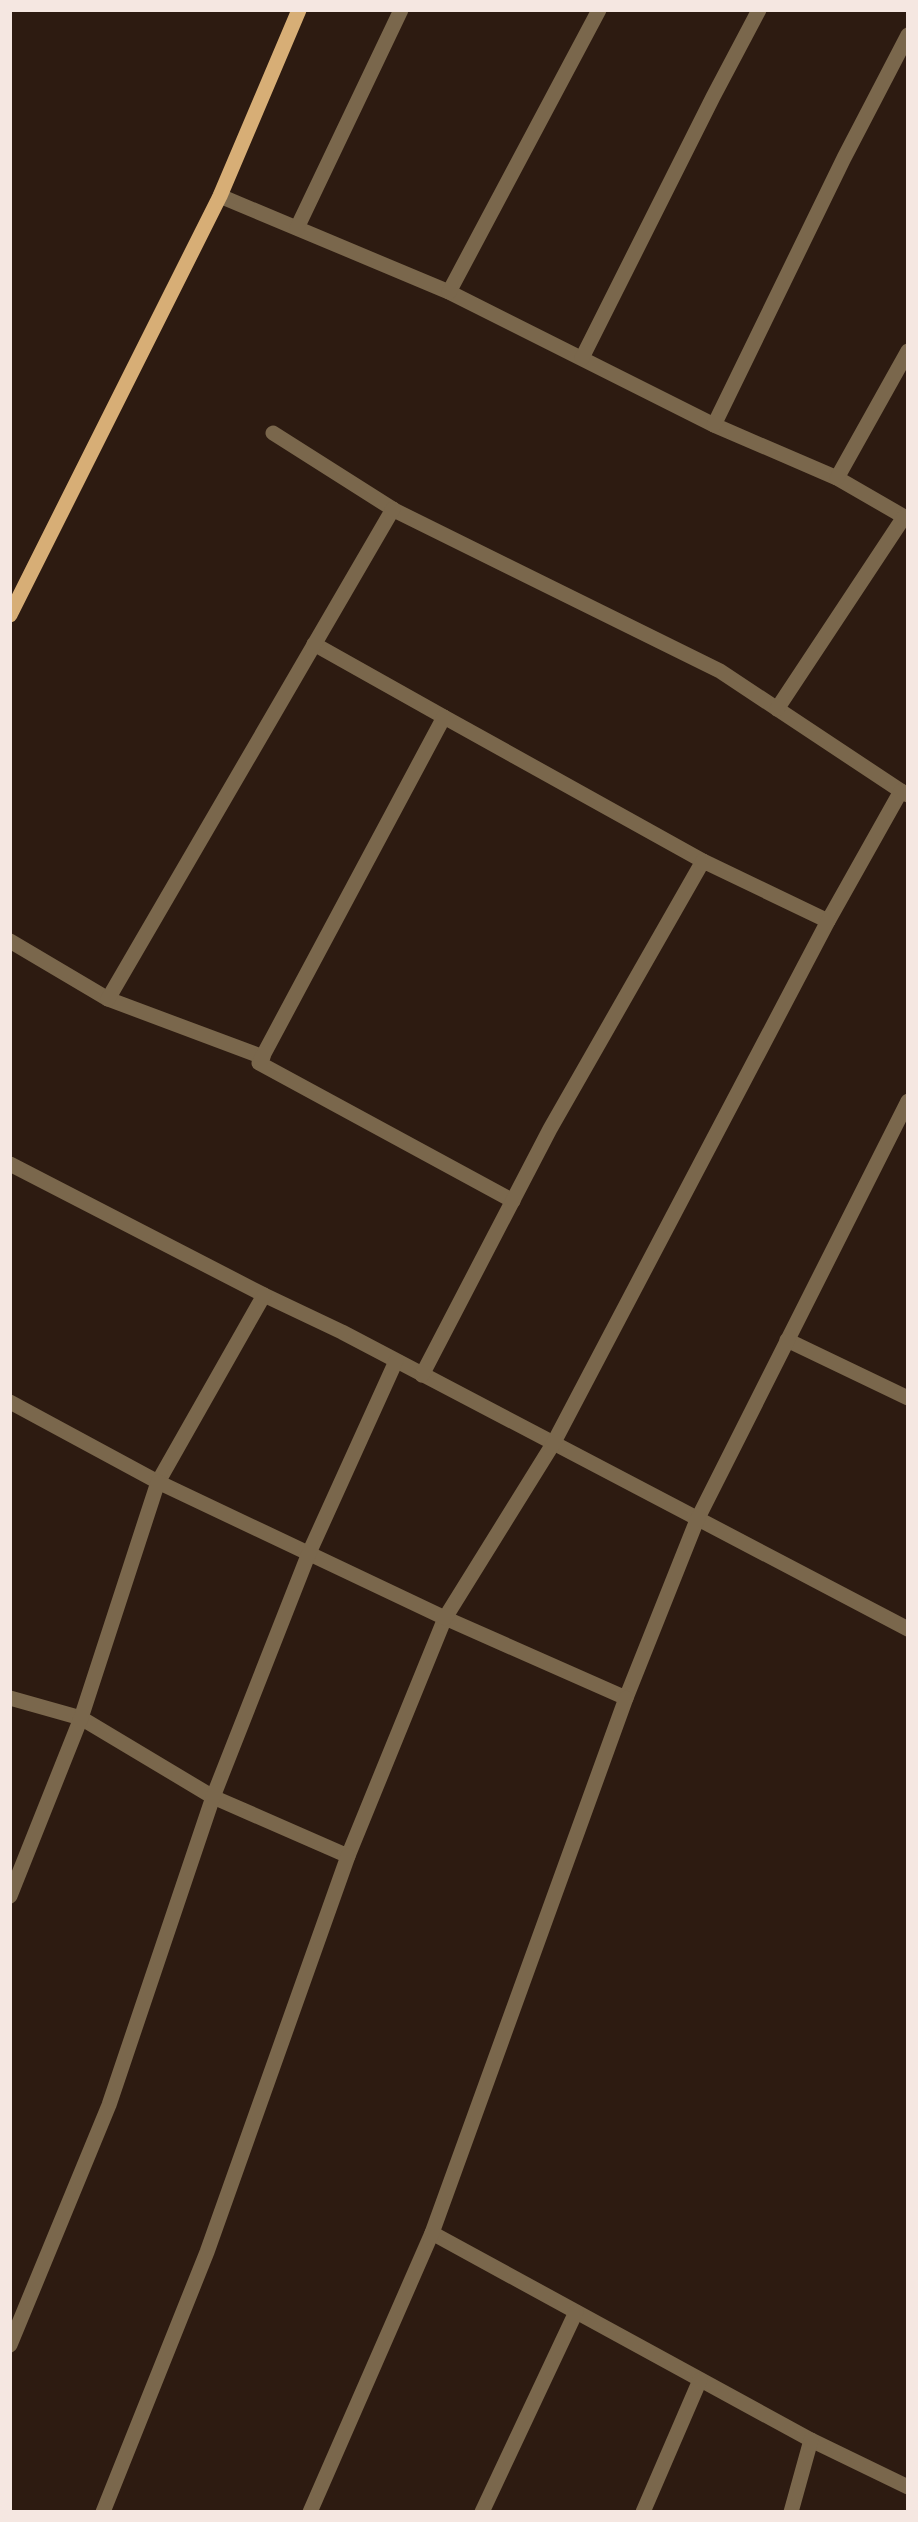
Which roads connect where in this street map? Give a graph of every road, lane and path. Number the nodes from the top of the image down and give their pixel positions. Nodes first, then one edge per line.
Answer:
1 (299, 10) edge
2 (401, 10) edge
3 (599, 10) edge
4 (759, 10) edge
5 (908, 35) edge
6 (220, 196) junction
7 (297, 228) junction
8 (449, 292) junction
9 (908, 351) edge
10 (582, 358) junction
11 (714, 425) junction
12 (273, 433) dead end
13 (837, 478) junction
14 (393, 509) junction
15 (906, 518) edge
16 (16, 589) edge
17 (10, 615) edge
18 (314, 644) junction
19 (777, 709) junction
20 (444, 717) junction
21 (904, 793) edge
22 (703, 861) junction
23 (828, 921) junction
24 (10, 941) edge
25 (108, 999) junction
26 (262, 1057) junction
27 (908, 1101) edge
28 (10, 1164) edge
29 (513, 1201) junction
30 (264, 1295) junction
31 (788, 1340) junction
32 (396, 1361) junction
33 (422, 1375) junction
34 (908, 1398) edge
35 (10, 1402) edge
36 (553, 1444) junction
37 (158, 1482) junction
38 (697, 1520) junction
39 (309, 1553) junction
40 (445, 1618) junction
41 (908, 1629) edge
42 (10, 1698) edge
43 (626, 1698) junction
44 (81, 1718) junction
45 (213, 1797) junction
46 (348, 1856) junction
47 (10, 1896) edge
48 (432, 2233) junction
49 (576, 2312) junction
50 (10, 2345) edge
51 (700, 2380) junction
52 (811, 2440) junction
53 (908, 2487) edge
54 (103, 2511) edge
55 (310, 2511) edge
56 (482, 2511) edge
57 (644, 2511) edge
58 (791, 2511) edge

1 - 6 main road
2 - 7 street
3 - 8 street
4 - 10 street
5 - 11 street
6 - 7 street
6 - 16 main road
7 - 8 street
8 - 10 street
9 - 13 street
10 - 11 street
11 - 13 street
12 - 14 street
13 - 15 street
14 - 18 street
14 - 19 street
15 - 19 street
16 - 17 main road
18 - 20 street
18 - 25 street
19 - 21 street
20 - 22 street
20 - 26 street
21 - 23 street
22 - 23 street
22 - 29 street
23 - 36 street
24 - 25 street
25 - 26 street
26 - 29 street
27 - 31 street
28 - 30 street
29 - 33 street
30 - 32 street
30 - 37 street
31 - 34 street
31 - 38 street
32 - 33 street
32 - 39 street
33 - 36 street
35 - 37 street
36 - 38 street
36 - 40 street
37 - 39 street
37 - 44 street
38 - 41 street
38 - 43 street
39 - 40 street
39 - 45 street
40 - 43 street
40 - 46 street
42 - 44 street
43 - 48 street
44 - 45 street
44 - 47 street
45 - 46 street
45 - 50 street
46 - 54 street
48 - 49 street
48 - 55 street
49 - 51 street
49 - 56 street
51 - 52 street
51 - 57 street
52 - 53 street
52 - 58 street

